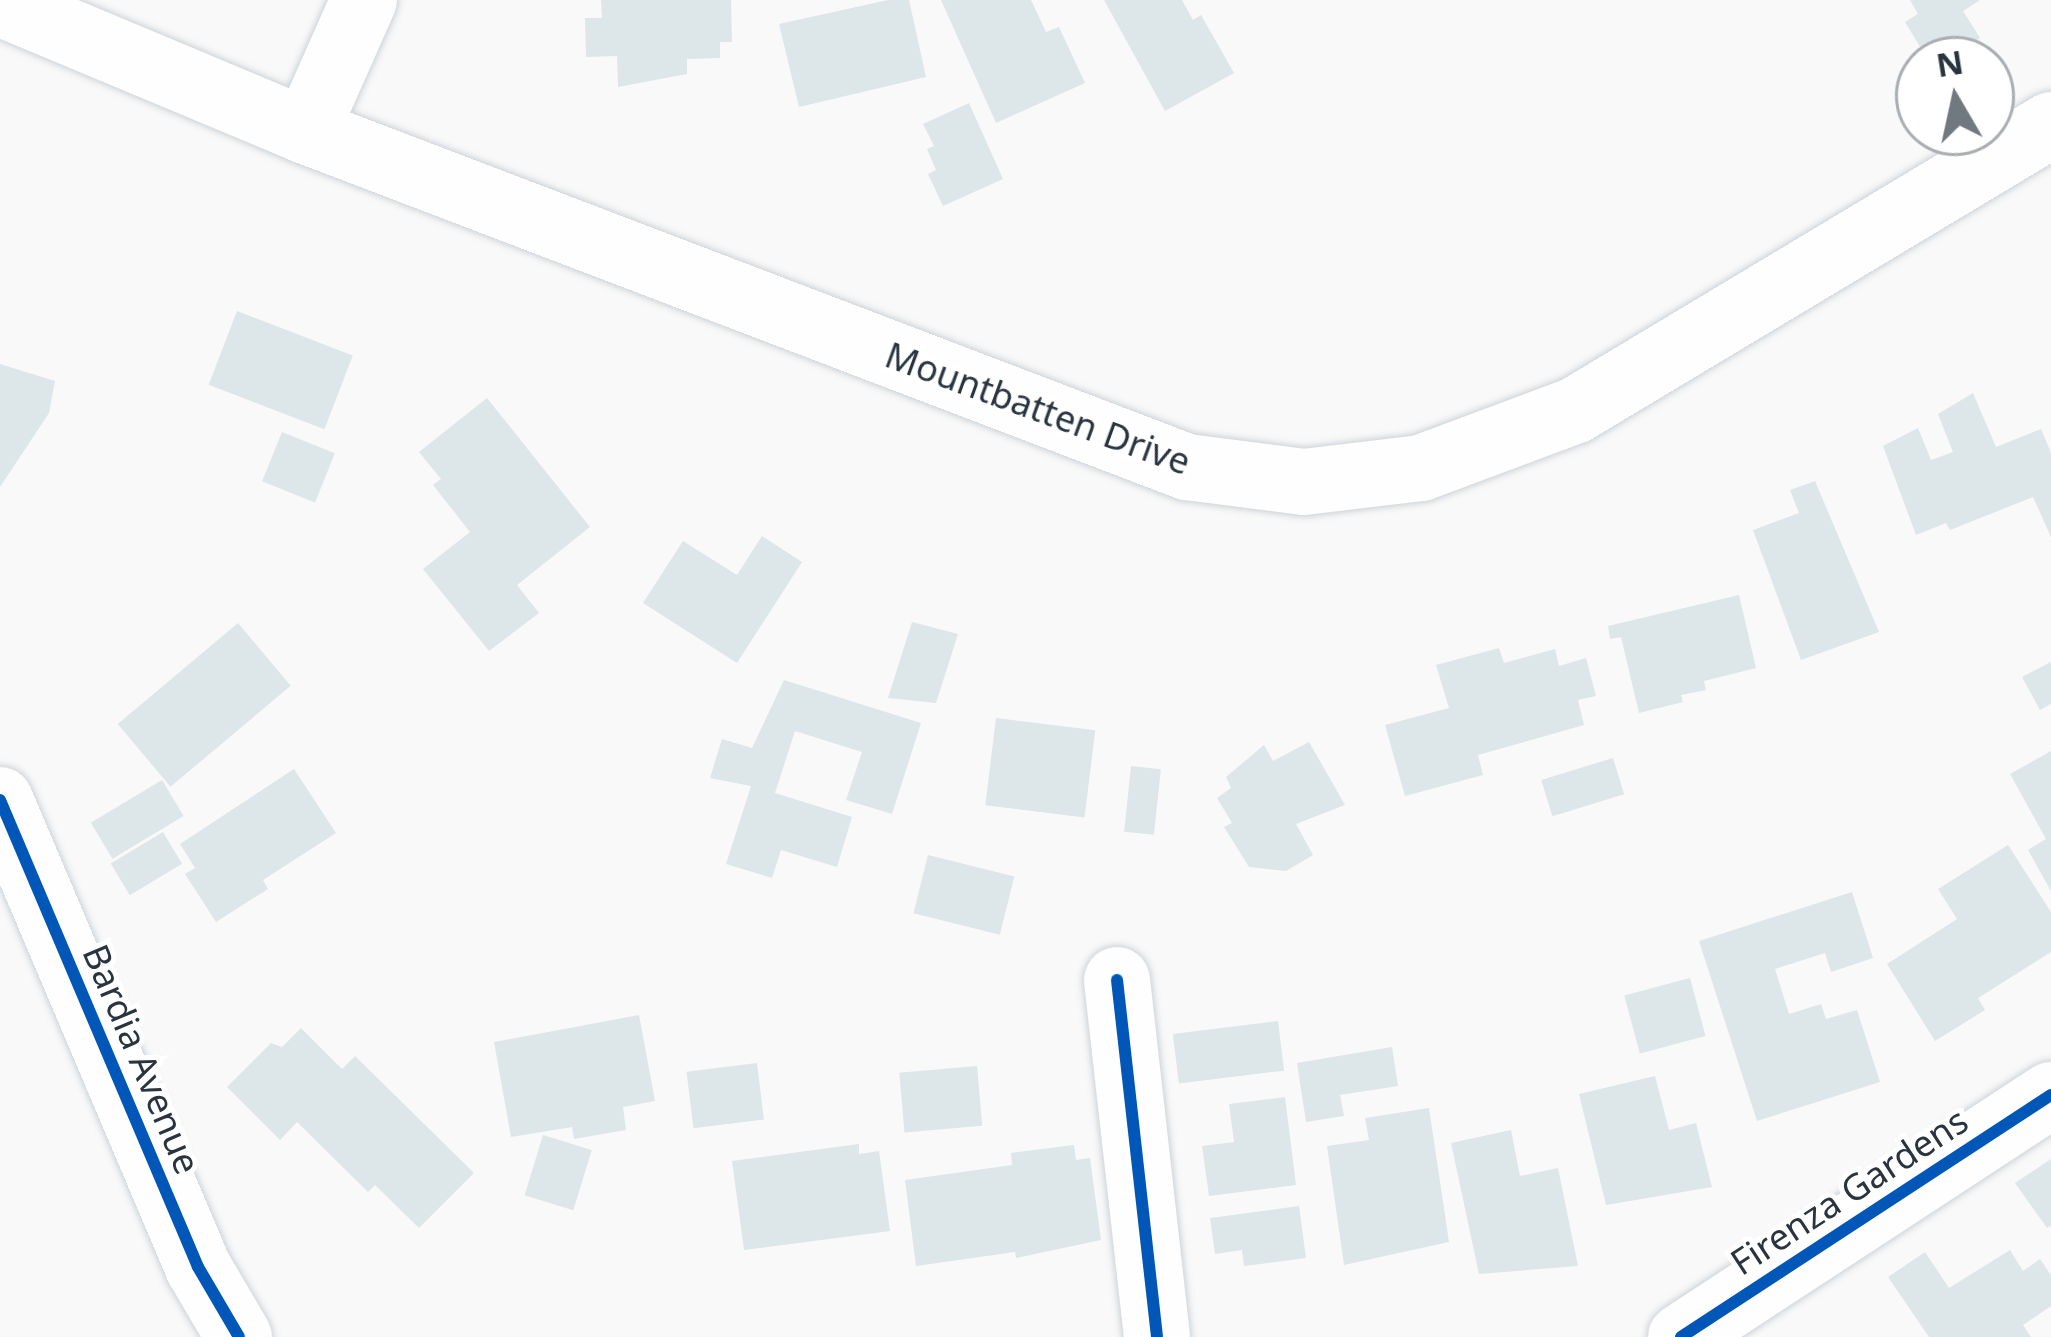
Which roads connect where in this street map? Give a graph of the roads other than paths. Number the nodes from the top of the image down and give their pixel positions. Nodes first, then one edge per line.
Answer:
1 (364, 0) edge
2 (0, 3) edge
3 (2051, 125) edge
4 (306, 130) junction
5 (0, 800) edge
6 (1117, 980) dead end
7 (2051, 1095) edge
8 (239, 1337) edge
9 (1157, 1337) edge
10 (1681, 1337) edge

1 - 4 main road
2 - 4 main road, Mountbatten Drive
3 - 4 main road, Mountbatten Drive
5 - 8 main road, Bardia Avenue
6 - 9 main road
7 - 10 main road, Firenza Gardens

